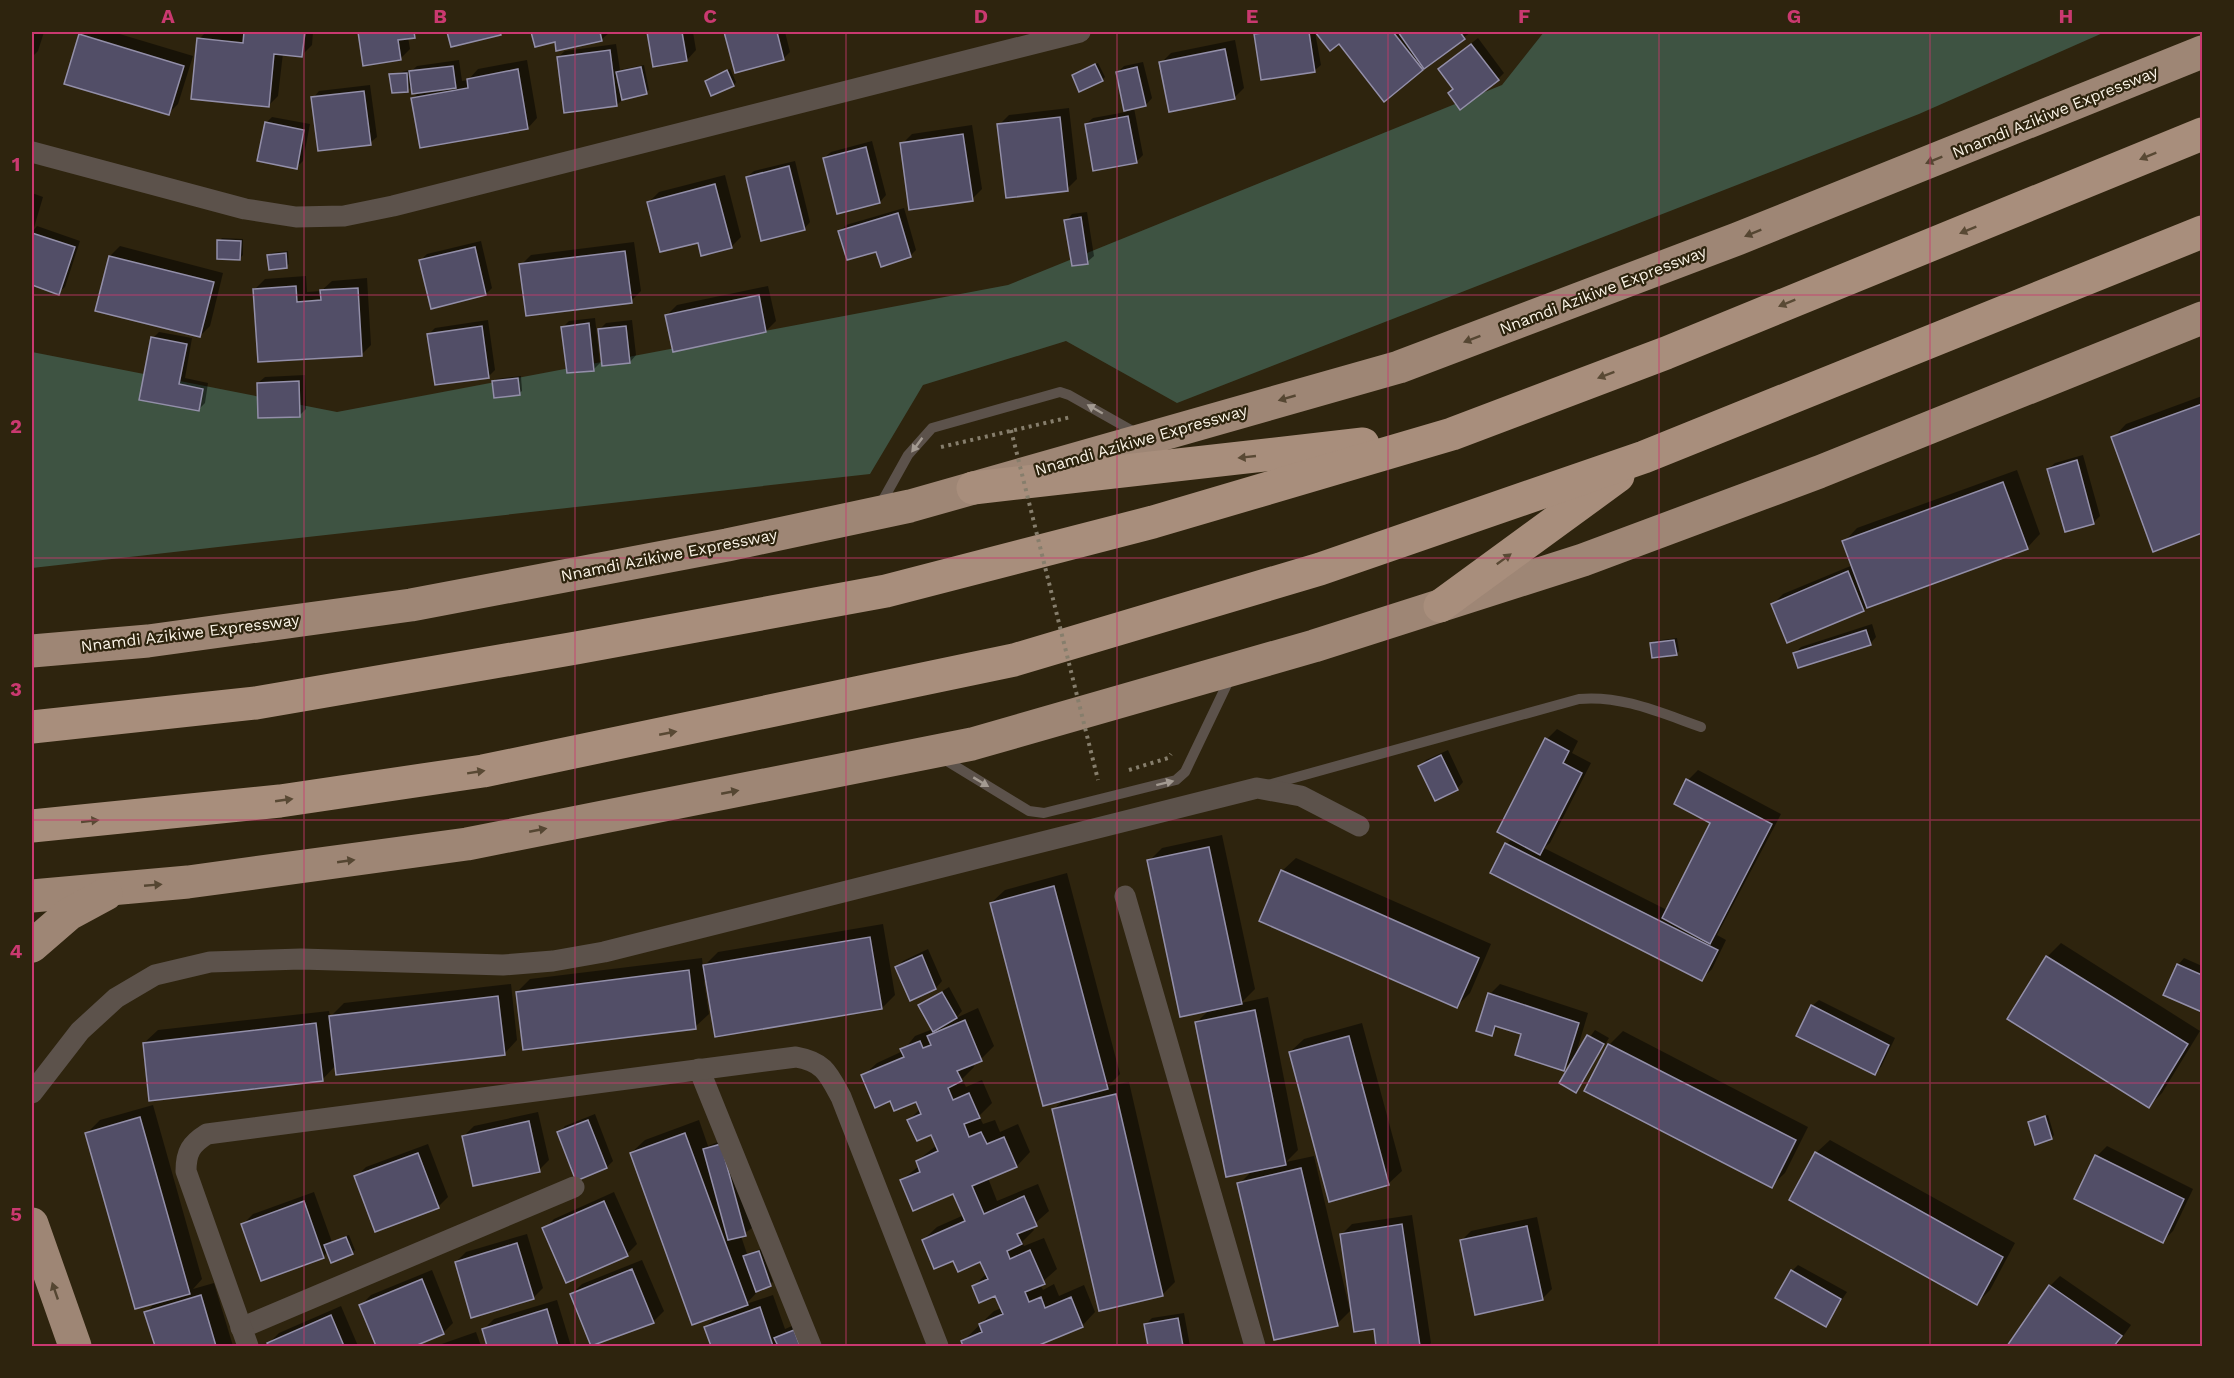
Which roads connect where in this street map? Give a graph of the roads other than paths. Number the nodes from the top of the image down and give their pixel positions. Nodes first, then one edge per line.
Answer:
1 (1080, 32) edge
2 (2202, 52) edge
3 (2202, 134) edge
4 (32, 152) edge
5 (2202, 232) edge
6 (2202, 318) edge
7 (1452, 434) junction
8 (1146, 439) junction
9 (1644, 457) junction
10 (973, 488) junction
11 (875, 513) junction
12 (1440, 606) junction
13 (32, 627) edge
14 (109, 645) junction
15 (32, 651) edge
16 (1234, 669) junction
17 (32, 727) edge
18 (1701, 727) dead end
19 (931, 752) junction
20 (1257, 788) junction
21 (32, 826) edge
22 (1359, 826) dead end
23 (116, 889) junction
24 (32, 896) edge
25 (1125, 896) dead end
26 (32, 946) edge
27 (699, 1069) junction
28 (32, 1093) edge
29 (574, 1186) dead end
30 (32, 1224) edge
31 (245, 1337) edge
32 (75, 1347) edge
33 (811, 1347) edge
34 (938, 1347) edge
35 (1255, 1347) edge

1 - 4 street
2 -> 8 highway, Nnamdi Azikiwe Expressway
3 -> 7 highway
5 - 9 highway
6 - 12 highway
7 -> 10 highway
7 - 17 highway
8 - 10 highway, Nnamdi Azikiwe Expressway
8 -> 11 lane
12 -> 9 highway
21 -> 9 highway
10 - 11 highway, Nnamdi Azikiwe Expressway
11 - 14 highway, Nnamdi Azikiwe Expressway
12 - 16 highway
13 - 14 highway
14 - 15 highway, Nnamdi Azikiwe Expressway
16 - 19 highway
19 -> 16 lane
18 - 20 lane
23 -> 19 highway
20 - 22 street
20 - 28 street
23 - 24 highway
23 - 26 highway
25 - 35 street
27 - 31 street
27 - 33 street
27 - 34 street
29 - 31 street
32 -> 30 highway

